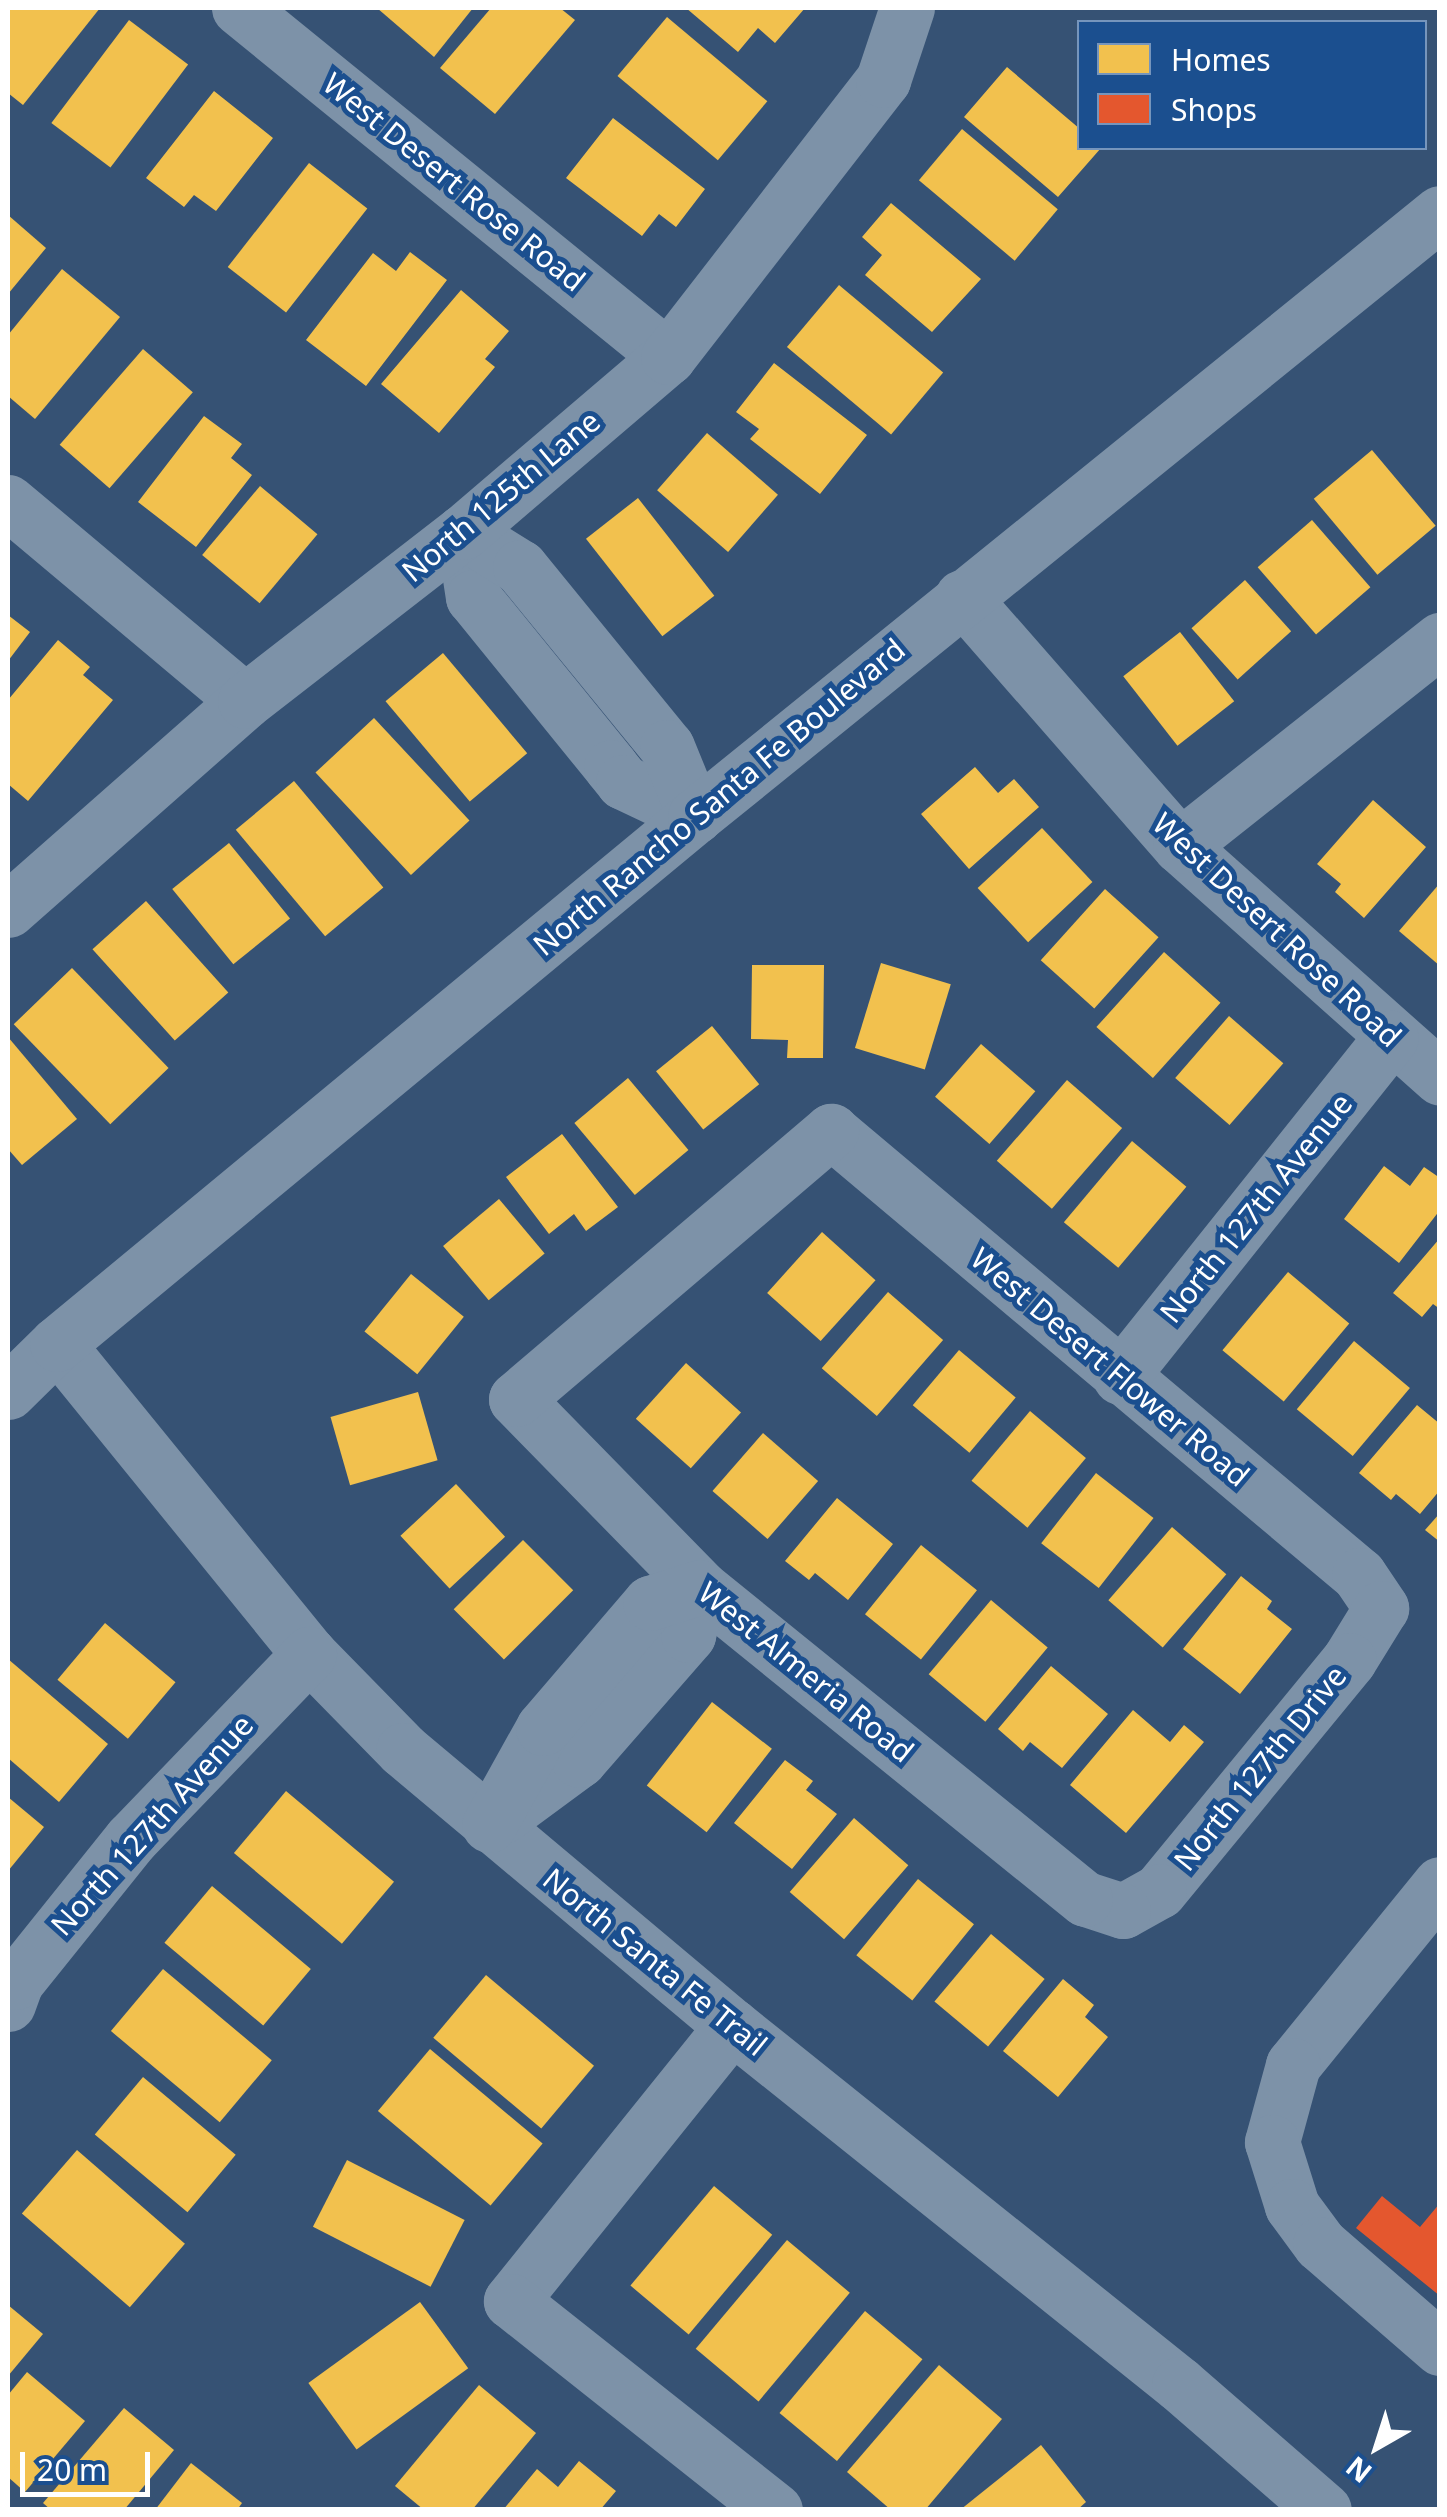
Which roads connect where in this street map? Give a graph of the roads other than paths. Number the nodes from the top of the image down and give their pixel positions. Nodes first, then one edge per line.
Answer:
1 (240, 8) edge
2 (907, 8) edge
3 (1440, 214) edge
4 (668, 357) junction
5 (8, 502) edge
6 (463, 532) junction
7 (962, 597) junction
8 (1440, 640) edge
9 (245, 700) junction
10 (695, 816) junction
11 (1180, 846) junction
12 (8, 910) edge
13 (1392, 1038) junction
14 (1440, 1078) edge
15 (57, 1344) junction
16 (1120, 1377) junction
17 (8, 1392) edge
18 (516, 1399) joint
19 (700, 1587) junction
20 (1381, 1608) joint
21 (308, 1654) junction
22 (489, 1825) junction
23 (1440, 1884) edge
24 (1123, 1911) joint
25 (8, 2004) edge
26 (732, 2026) junction
27 (1440, 2348) edge
28 (774, 2510) edge
29 (1324, 2510) edge

1 - 4 street, West Desert Rose Road
2 - 4 street, North 125th Lane
3 - 7 street, North Rancho Santa Fe Boulevard
4 - 6 street, North 125th Lane
5 - 9 street
6 - 9 street, North 125th Lane
6 - 10 street
7 - 10 street, North Rancho Santa Fe Boulevard
7 - 11 street, West Desert Rose Road
8 - 11 street
9 - 12 street, North 125th Lane
10 - 15 street, North Rancho Santa Fe Boulevard
11 - 13 street, West Desert Rose Road
13 - 14 street, West Desert Rose Road
13 - 16 street, North 127th Avenue
15 - 17 street, North Rancho Santa Fe Boulevard
15 - 21 street, North Santa Fe Trail
16 - 18 street, West Desert Flower Road
16 - 20 street, West Desert Flower Road
18 - 19 street, West Almeria Road
19 - 22 street
19 - 24 street, West Almeria Road
20 - 24 street, North 127th Drive
21 - 22 street, North Santa Fe Trail
21 - 25 street, North 127th Avenue
22 - 26 street, North Santa Fe Trail
23 - 27 street
26 - 28 street
26 - 29 street, North Santa Fe Trail

